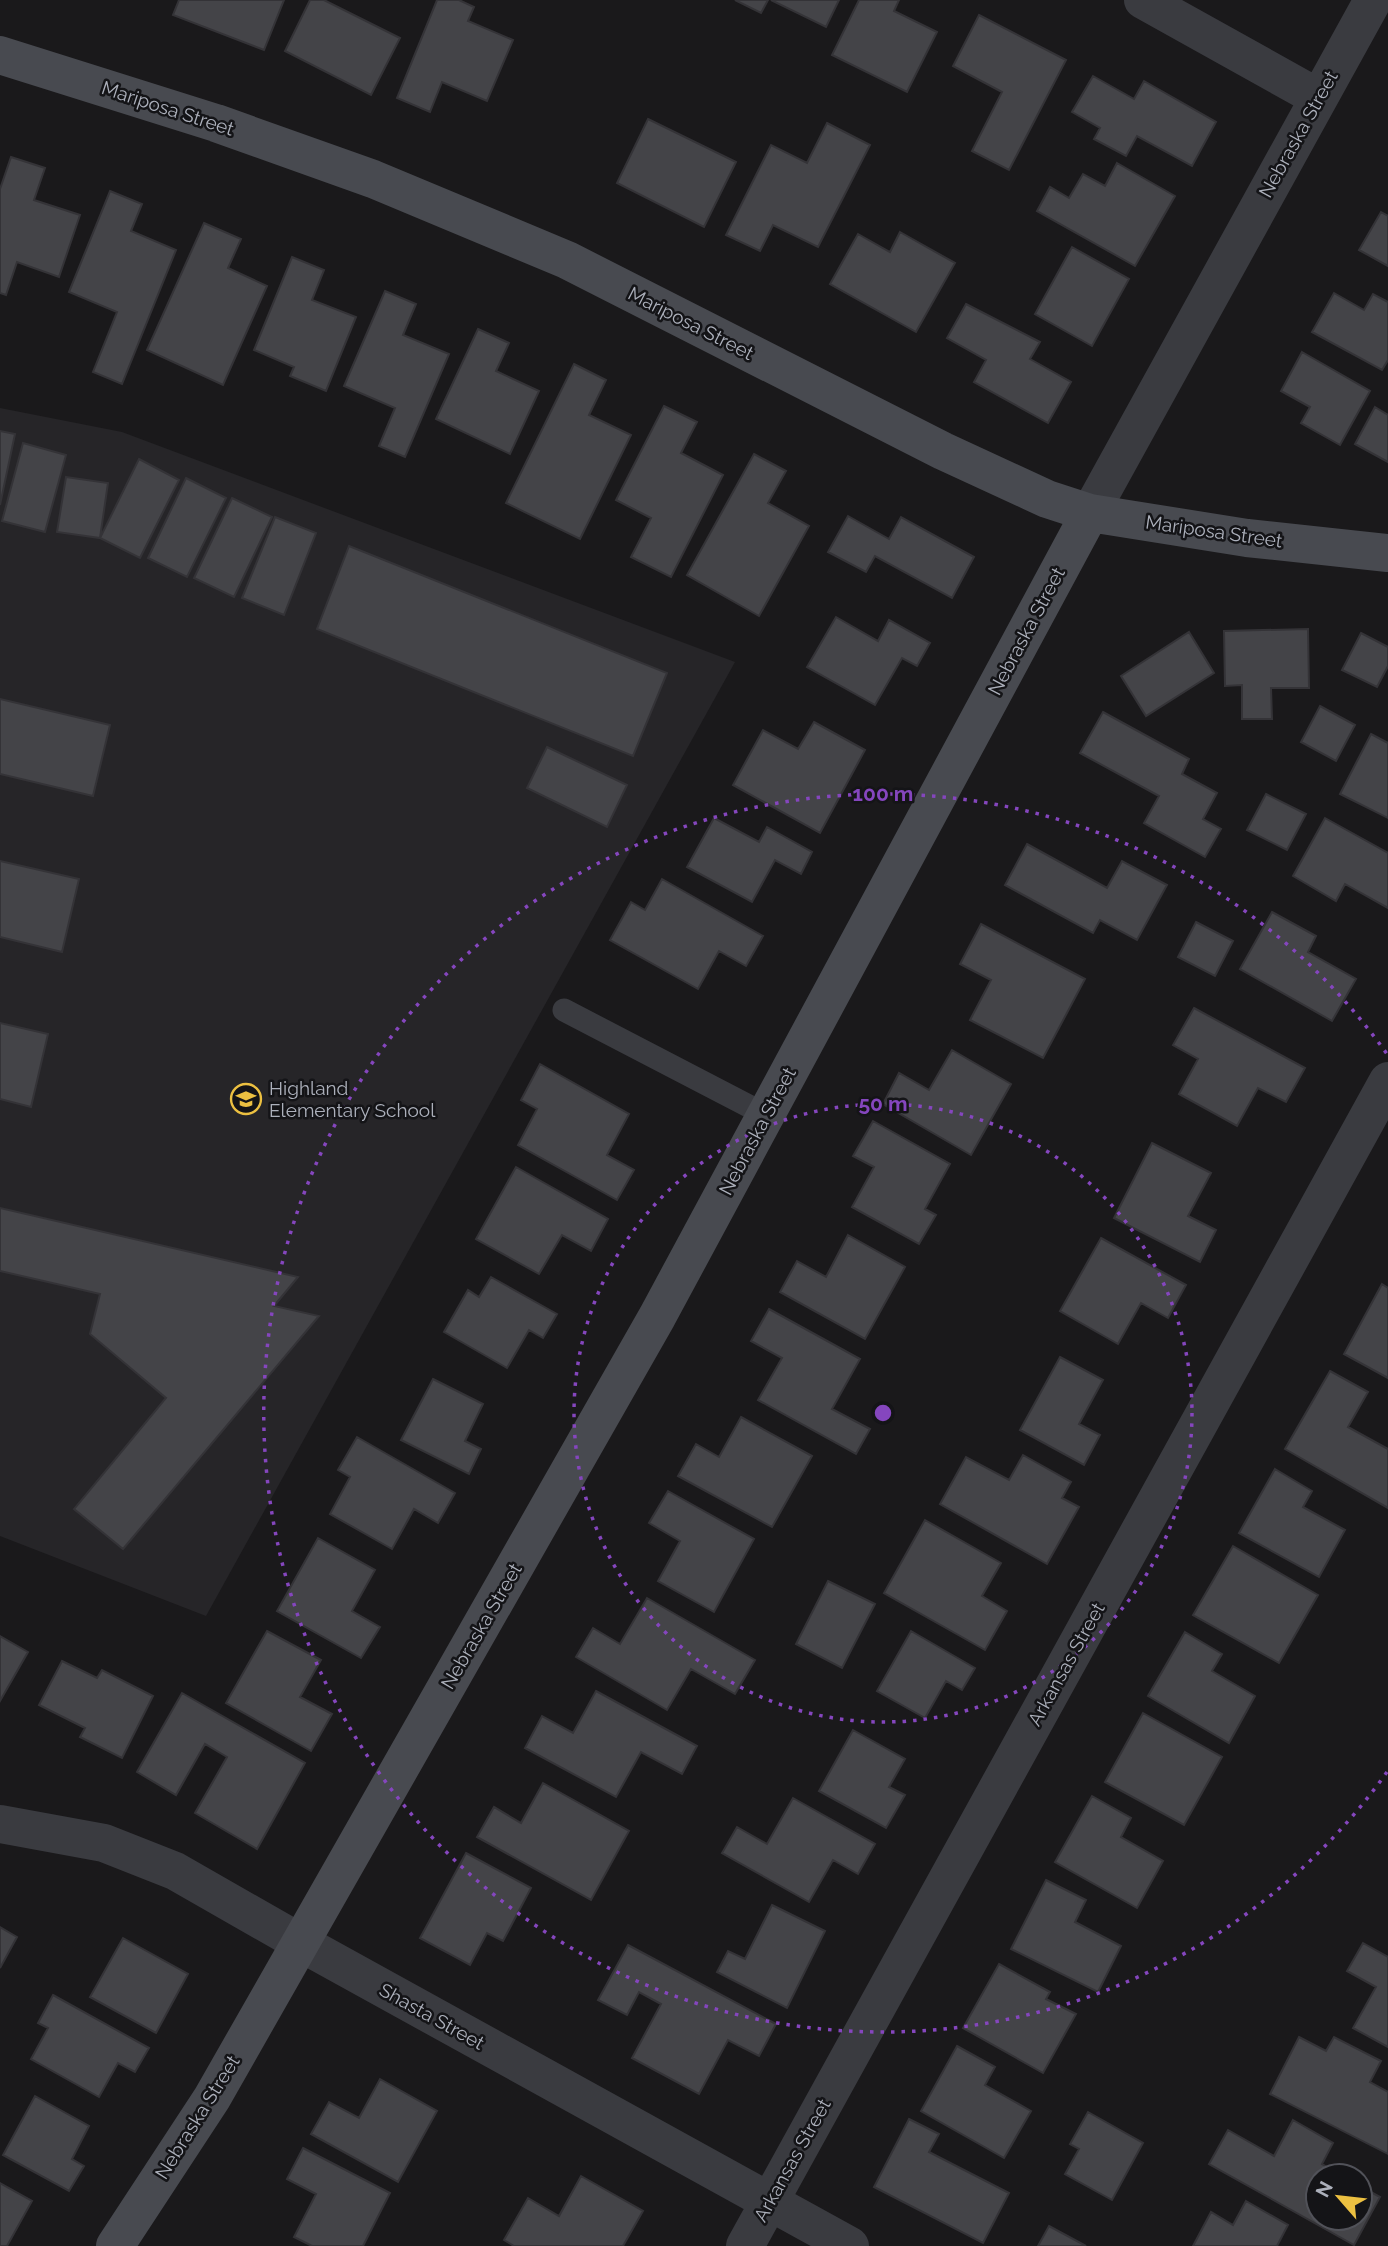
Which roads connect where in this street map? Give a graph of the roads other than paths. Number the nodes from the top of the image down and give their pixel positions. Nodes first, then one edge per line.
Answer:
1 (1143, 0) edge
2 (1373, 0) edge
3 (0, 55) edge
4 (1319, 98) junction
5 (1090, 513) junction
6 (1388, 553) edge
7 (564, 1010) dead end
8 (1388, 1081) edge
9 (766, 1115) junction
10 (0, 1824) edge
11 (301, 1943) junction
12 (769, 2201) junction
13 (115, 2246) edge
14 (745, 2246) edge
15 (850, 2246) edge

1 - 4 street
2 - 4 street, Nebraska Street
3 - 5 street, Mariposa Street
4 - 5 street, Nebraska Street
5 - 6 street, Mariposa Street
5 - 9 street, Nebraska Street
7 - 9 lane
8 - 12 street, Arkansas Street
9 - 11 street, Nebraska Street
10 - 11 street, Shasta Street
11 - 12 street, Shasta Street
11 - 13 street, Nebraska Street
12 - 14 street, Arkansas Street
12 - 15 street, Shasta Street

